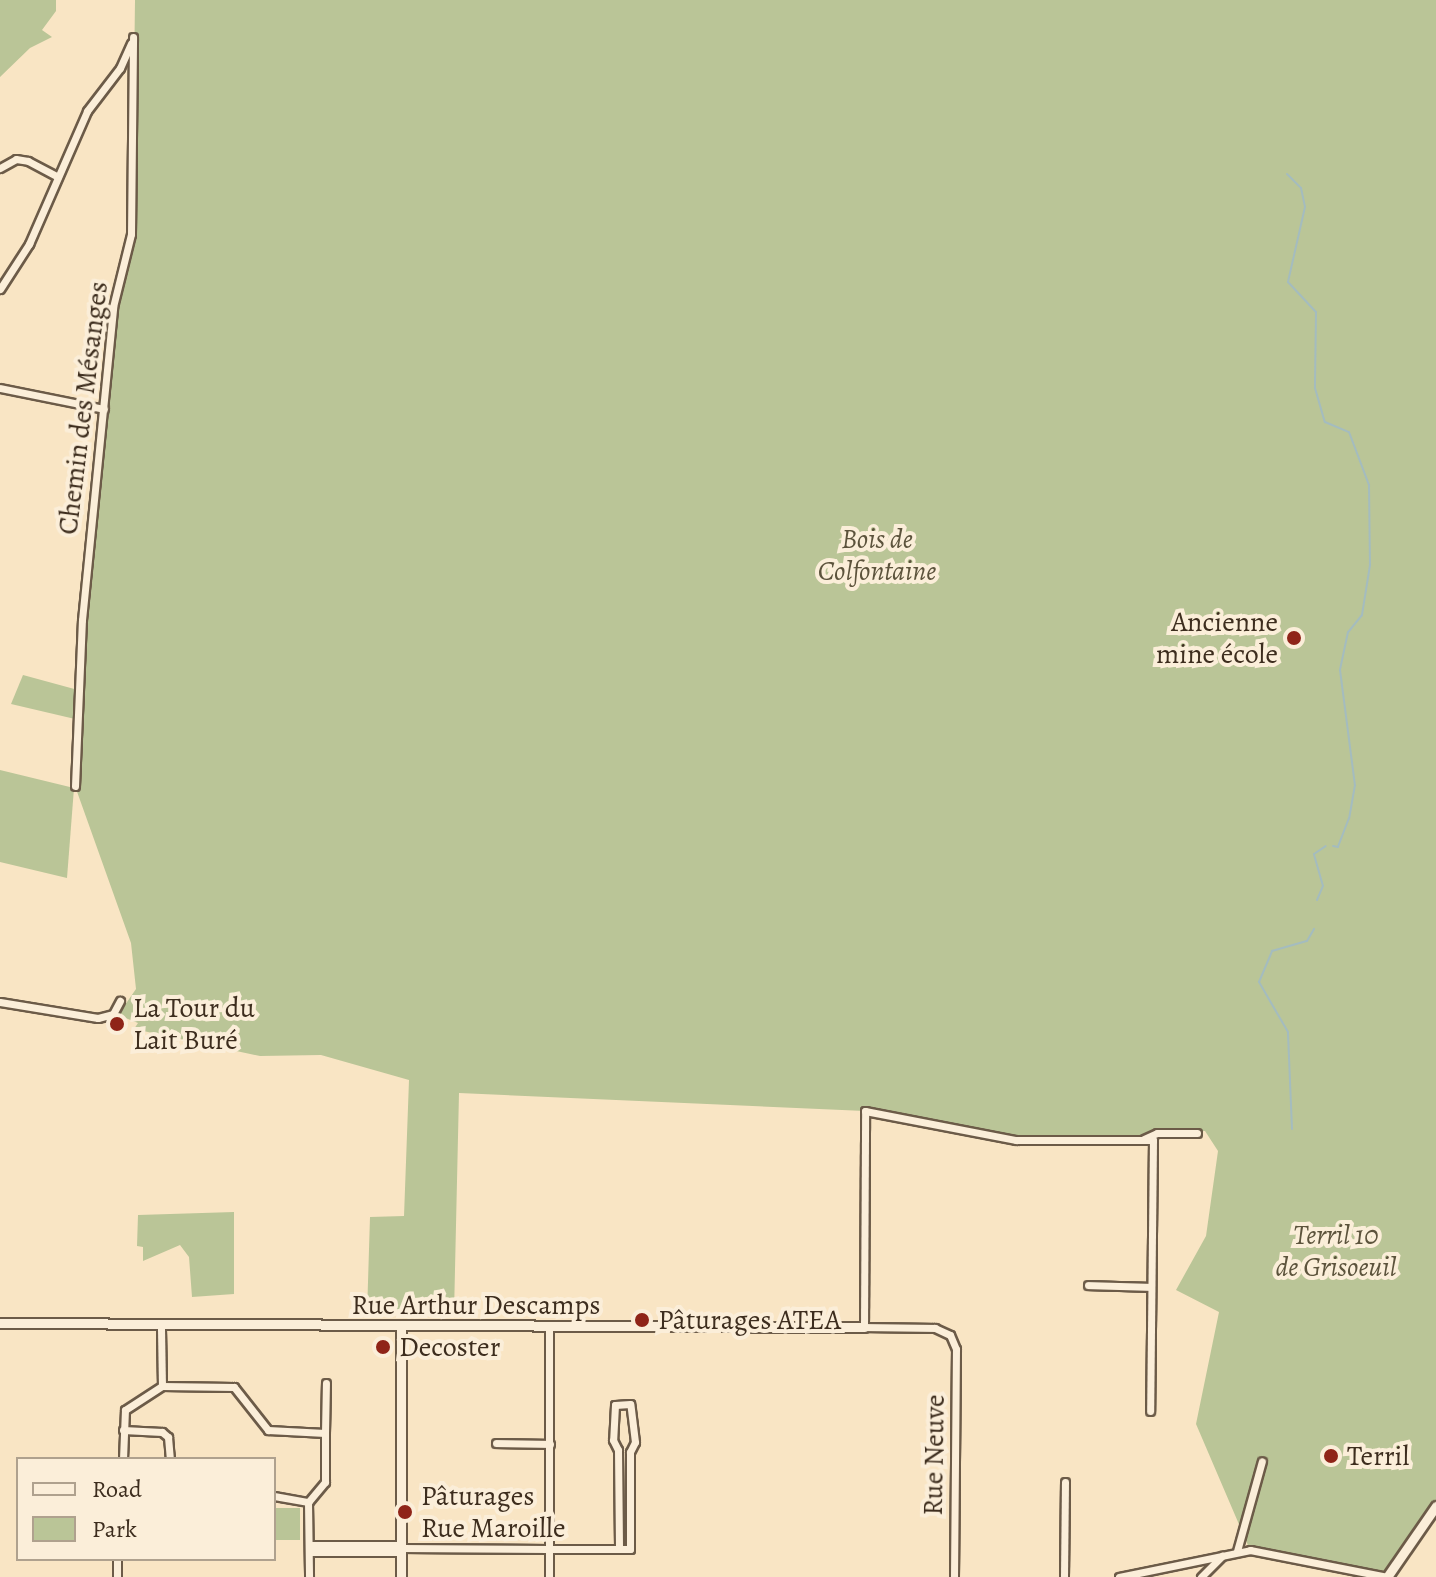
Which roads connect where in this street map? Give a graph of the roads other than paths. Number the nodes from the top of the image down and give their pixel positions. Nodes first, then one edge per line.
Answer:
1 (0, 168) edge
2 (58, 177) junction
3 (0, 289) edge
4 (0, 388) edge
5 (104, 409) junction
6 (75, 786) dead end
7 (120, 1001) dead end
8 (0, 1002) edge
9 (1197, 1133) dead end
10 (1142, 1141) junction
11 (1088, 1285) dead end
12 (1150, 1287) junction
13 (0, 1323) edge
14 (401, 1326) junction
15 (161, 1327) junction
16 (549, 1327) junction
17 (864, 1327) junction
18 (950, 1335) joint
19 (326, 1383) dead end
20 (162, 1386) junction
21 (1150, 1411) dead end
22 (123, 1430) junction
23 (325, 1433) junction
24 (496, 1443) dead end
25 (550, 1444) junction
26 (123, 1457) edge
27 (170, 1457) edge
28 (1262, 1461) dead end
29 (1065, 1482) dead end
30 (276, 1496) edge
31 (308, 1502) junction
32 (1436, 1506) edge
33 (310, 1548) junction
34 (402, 1548) junction
35 (548, 1549) junction
36 (619, 1549) junction
37 (1237, 1551) junction
38 (1227, 1552) junction
39 (309, 1577) edge
40 (401, 1577) edge
41 (549, 1577) edge
42 (954, 1577) edge
43 (1064, 1577) edge
44 (1119, 1577) edge
45 (1201, 1577) edge
46 (1387, 1577) edge

1 - 2 street
2 - 3 street
2 - 5 street, Chemin des Mésanges
4 - 5 street
5 - 6 street, Chemin des Mésanges
7 - 8 street
9 - 10 street
10 - 12 street
10 - 17 street
11 - 12 street
12 - 21 street
13 - 15 street, Rue Arthur Descamps
14 - 15 street, Rue Arthur Descamps
14 - 16 street, Rue Arthur Descamps
14 - 34 street
15 - 20 street
16 - 17 street, Rue Arthur Descamps
16 - 25 street
17 - 18 street, Rue Arthur Descamps
18 - 42 street, Rue Neuve
19 - 23 street
20 - 22 street
20 - 23 street
22 - 26 street
22 - 27 street
23 - 31 street
24 - 25 street
25 - 35 street
28 - 37 street
29 - 43 street
30 - 31 street
31 - 33 street
32 - 46 street
33 - 34 street
33 - 39 street
34 - 35 street
34 - 40 street
35 - 36 street
35 - 41 street
36 - 36 street
37 - 38 street
37 - 46 street
38 - 44 street
38 - 45 street

